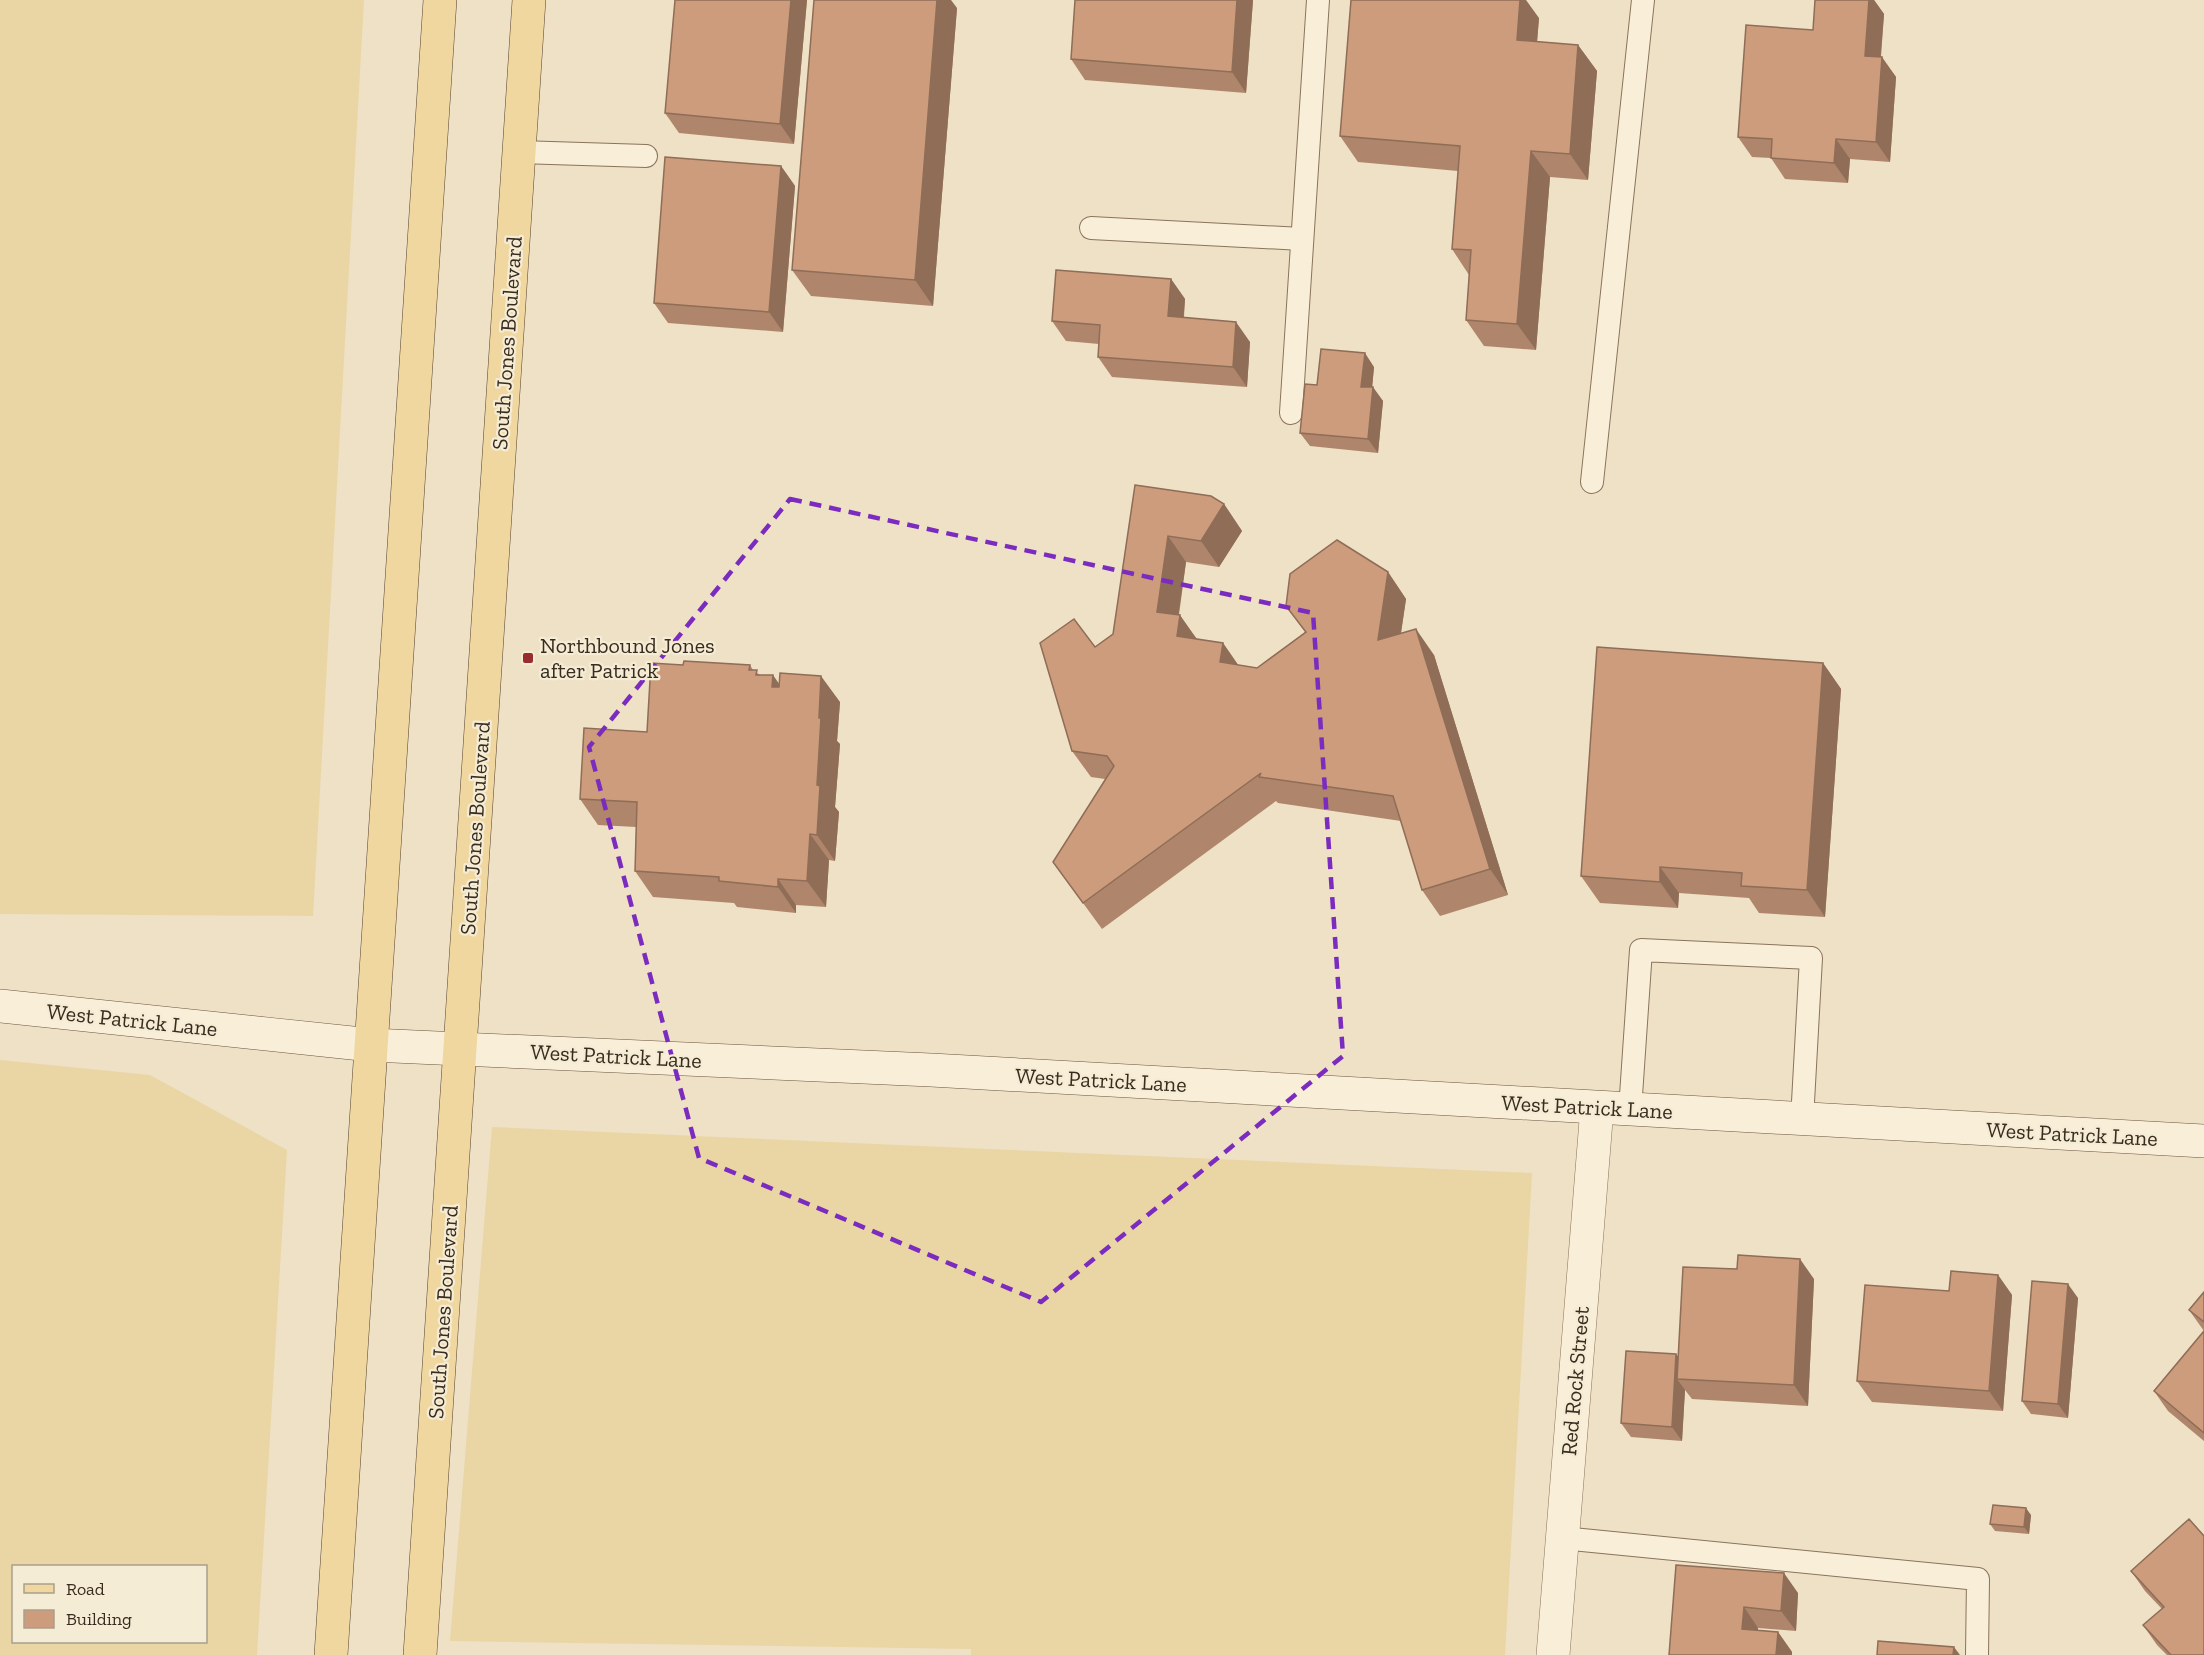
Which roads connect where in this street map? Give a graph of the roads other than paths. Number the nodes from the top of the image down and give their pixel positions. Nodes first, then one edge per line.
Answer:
1 (440, 0) edge
2 (529, 0) edge
3 (1318, 0) edge
4 (1643, 0) edge
5 (519, 152) junction
6 (646, 156) dead end
7 (1092, 228) dead end
8 (1302, 239) junction
9 (1291, 413) dead end
10 (1592, 482) dead end
11 (0, 1006) edge
12 (371, 1045) junction
13 (460, 1049) junction
14 (1597, 1108) junction
15 (1630, 1110) junction
16 (1802, 1120) junction
17 (2204, 1141) edge
18 (1562, 1538) junction
19 (331, 1655) edge
20 (420, 1655) edge
21 (1553, 1655) edge
22 (1977, 1655) edge

1 - 12 main road
2 - 5 main road, South Jones Boulevard
3 - 8 lane
4 - 10 lane
5 - 6 lane
5 - 13 main road, South Jones Boulevard
7 - 8 lane
8 - 9 lane
11 - 12 street, West Patrick Lane
12 - 13 street, West Patrick Lane
12 - 19 main road
13 - 14 street, West Patrick Lane
13 - 20 main road, South Jones Boulevard
14 - 15 street, West Patrick Lane
14 - 18 street, Red Rock Street
15 - 16 street, West Patrick Lane
15 - 16 lane
16 - 17 street, West Patrick Lane
18 - 21 street, Red Rock Street
18 - 22 lane

